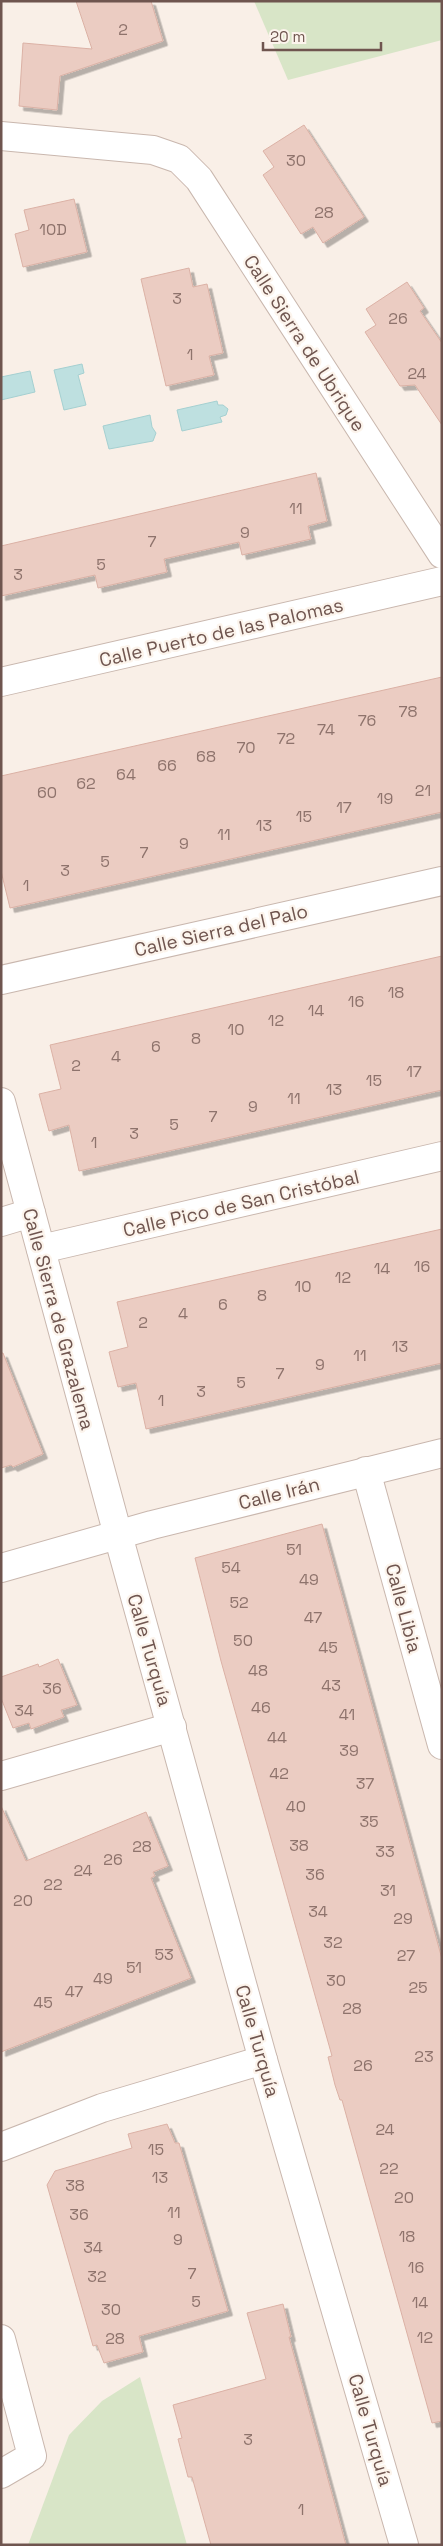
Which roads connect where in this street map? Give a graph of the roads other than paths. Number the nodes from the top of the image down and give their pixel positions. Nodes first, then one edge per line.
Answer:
1 (1, 136) edge
2 (442, 554) edge
3 (442, 581) edge
4 (1, 682) edge
5 (442, 881) edge
6 (1, 980) edge
7 (1, 1102) edge
8 (442, 1156) edge
9 (31, 1213) junction
10 (1, 1222) edge
11 (40, 1249) junction
12 (442, 1453) edge
13 (366, 1471) junction
14 (118, 1535) junction
15 (1, 1568) edge
16 (438, 1718) edge
17 (172, 1727) junction
18 (442, 1746) edge
19 (1, 1776) edge
20 (263, 2060) junction
21 (1, 2147) edge
22 (1, 2339) edge
23 (1, 2474) edge
24 (404, 2545) edge

1 - 2 street, Calle Sierra de Ubrique
3 - 4 street, Calle Puerto de las Palomas
5 - 6 street, Calle Sierra del Palo
7 - 9 street, Calle Sierra de Grazalema
8 - 11 street, Calle Pico de San Cristóbal
9 - 10 street
9 - 11 street, Calle Sierra de Grazalema
11 - 14 street, Calle Sierra de Grazalema
12 - 13 street, Calle Irán
13 - 14 street, Calle Irán
13 - 16 street, Calle Libia
14 - 15 street, Calle Irán
14 - 17 street, Calle Turquía
16 - 18 street, Calle Libia
17 - 19 street
17 - 20 street, Calle Turquía
20 - 21 street
20 - 24 street, Calle Turquía
22 - 23 street

